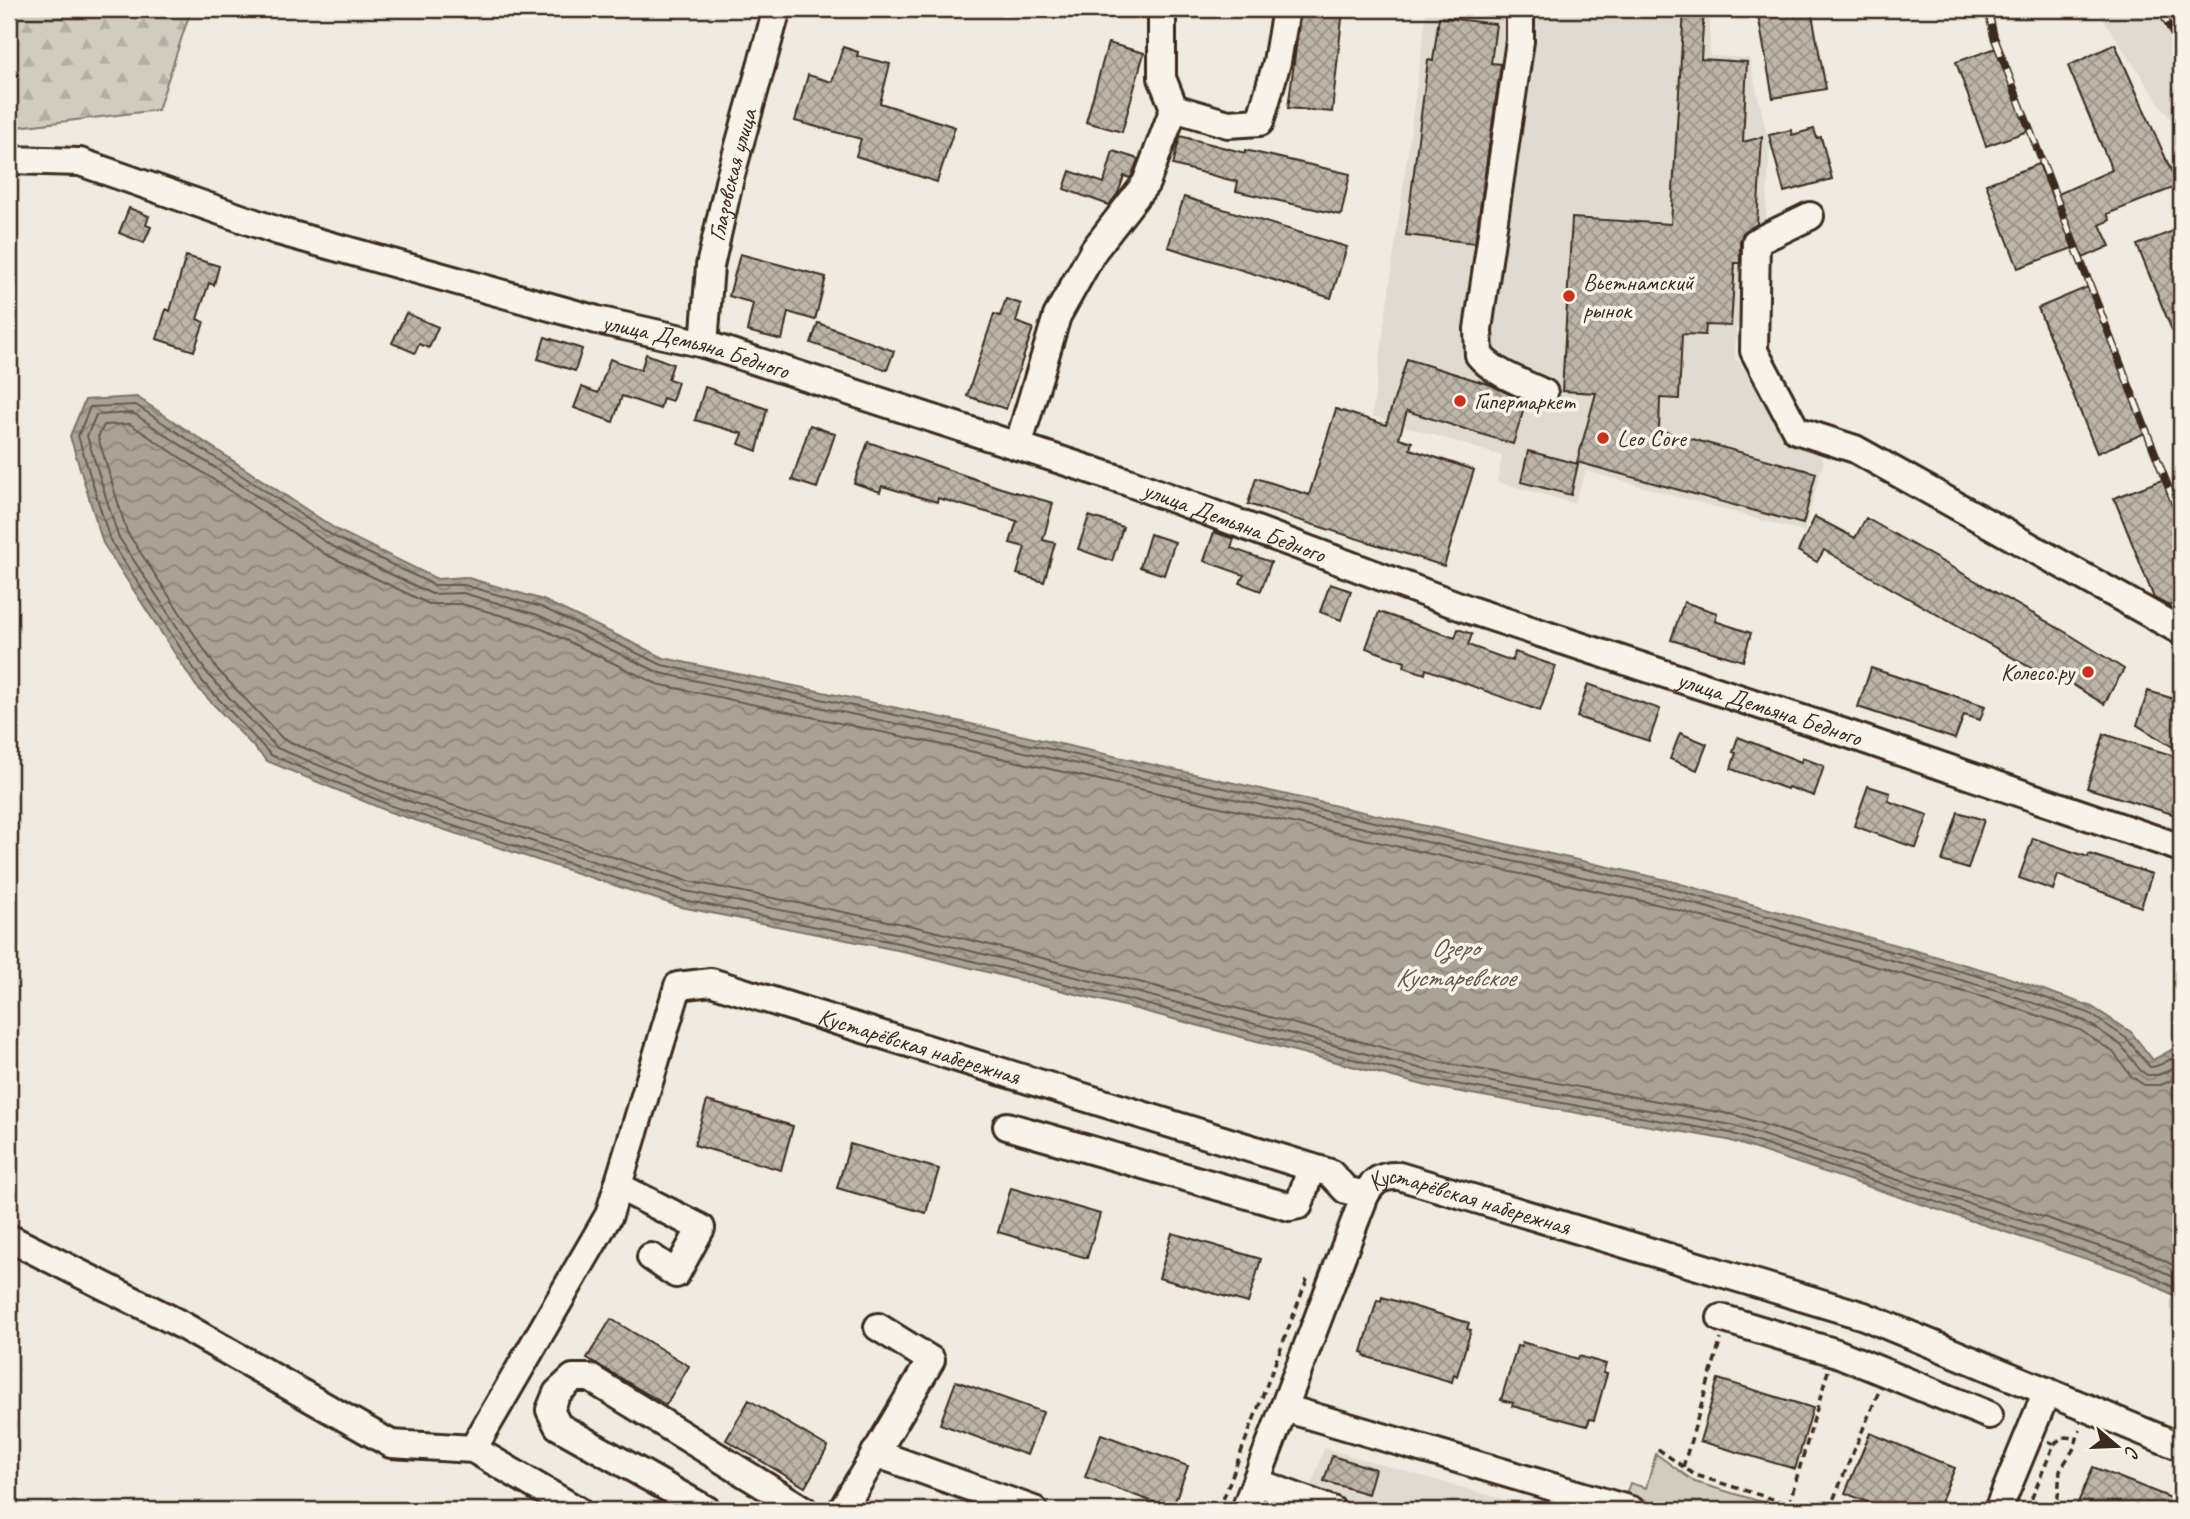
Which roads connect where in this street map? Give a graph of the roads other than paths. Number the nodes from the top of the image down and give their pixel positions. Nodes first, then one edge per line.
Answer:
1 (777, 9) edge
2 (1162, 9) edge
3 (1286, 9) edge
4 (1520, 9) edge
5 (1174, 108) junction
6 (9, 160) edge
7 (1810, 216) dead end
8 (704, 344) junction
9 (1544, 393) dead end
10 (1018, 446) junction
11 (2181, 631) edge
12 (2181, 848) edge
13 (1007, 1126) dead end
14 (1311, 1167) junction
15 (618, 1186) junction
16 (1365, 1195) junction
17 (9, 1238) edge
18 (651, 1257) dead end
19 (1864, 1316) junction
20 (1723, 1319) road end
21 (877, 1327) dead end
22 (1842, 1355) junction
23 (2047, 1391) junction
24 (1284, 1408) junction
25 (1989, 1415) dead end
26 (2181, 1447) edge
27 (472, 1449) junction
28 (875, 1453) junction
29 (1256, 1482) junction
30 (578, 1510) edge
31 (707, 1510) edge
32 (804, 1510) edge
33 (842, 1510) edge
34 (1034, 1510) edge
35 (1245, 1510) edge
36 (1332, 1510) edge
37 (1631, 1510) edge
38 (1998, 1510) edge

1 - 8 street, Глазовская улица
2 - 5 street
3 - 5 street
4 - 9 street
5 - 10 street
6 - 8 street, улица Демьяна Бедного
7 - 11 street
8 - 10 street, улица Демьяна Бедного
10 - 12 street, улица Демьяна Бедного
13 - 14 street
14 - 15 street, Кустарёвская набережная
14 - 16 street, Кустарёвская набережная
15 - 18 street
15 - 27 street
16 - 19 street, Кустарёвская набережная
16 - 24 street
17 - 27 street
19 - 22 street
19 - 23 street, Кустарёвская набережная
20 - 22 street
21 - 28 street
22 - 25 street
23 - 26 street, Кустарёвская набережная
23 - 38 street
24 - 29 street
24 - 37 street
27 - 30 street
28 - 33 street
28 - 34 street
29 - 35 street
29 - 36 street
31 - 32 street

